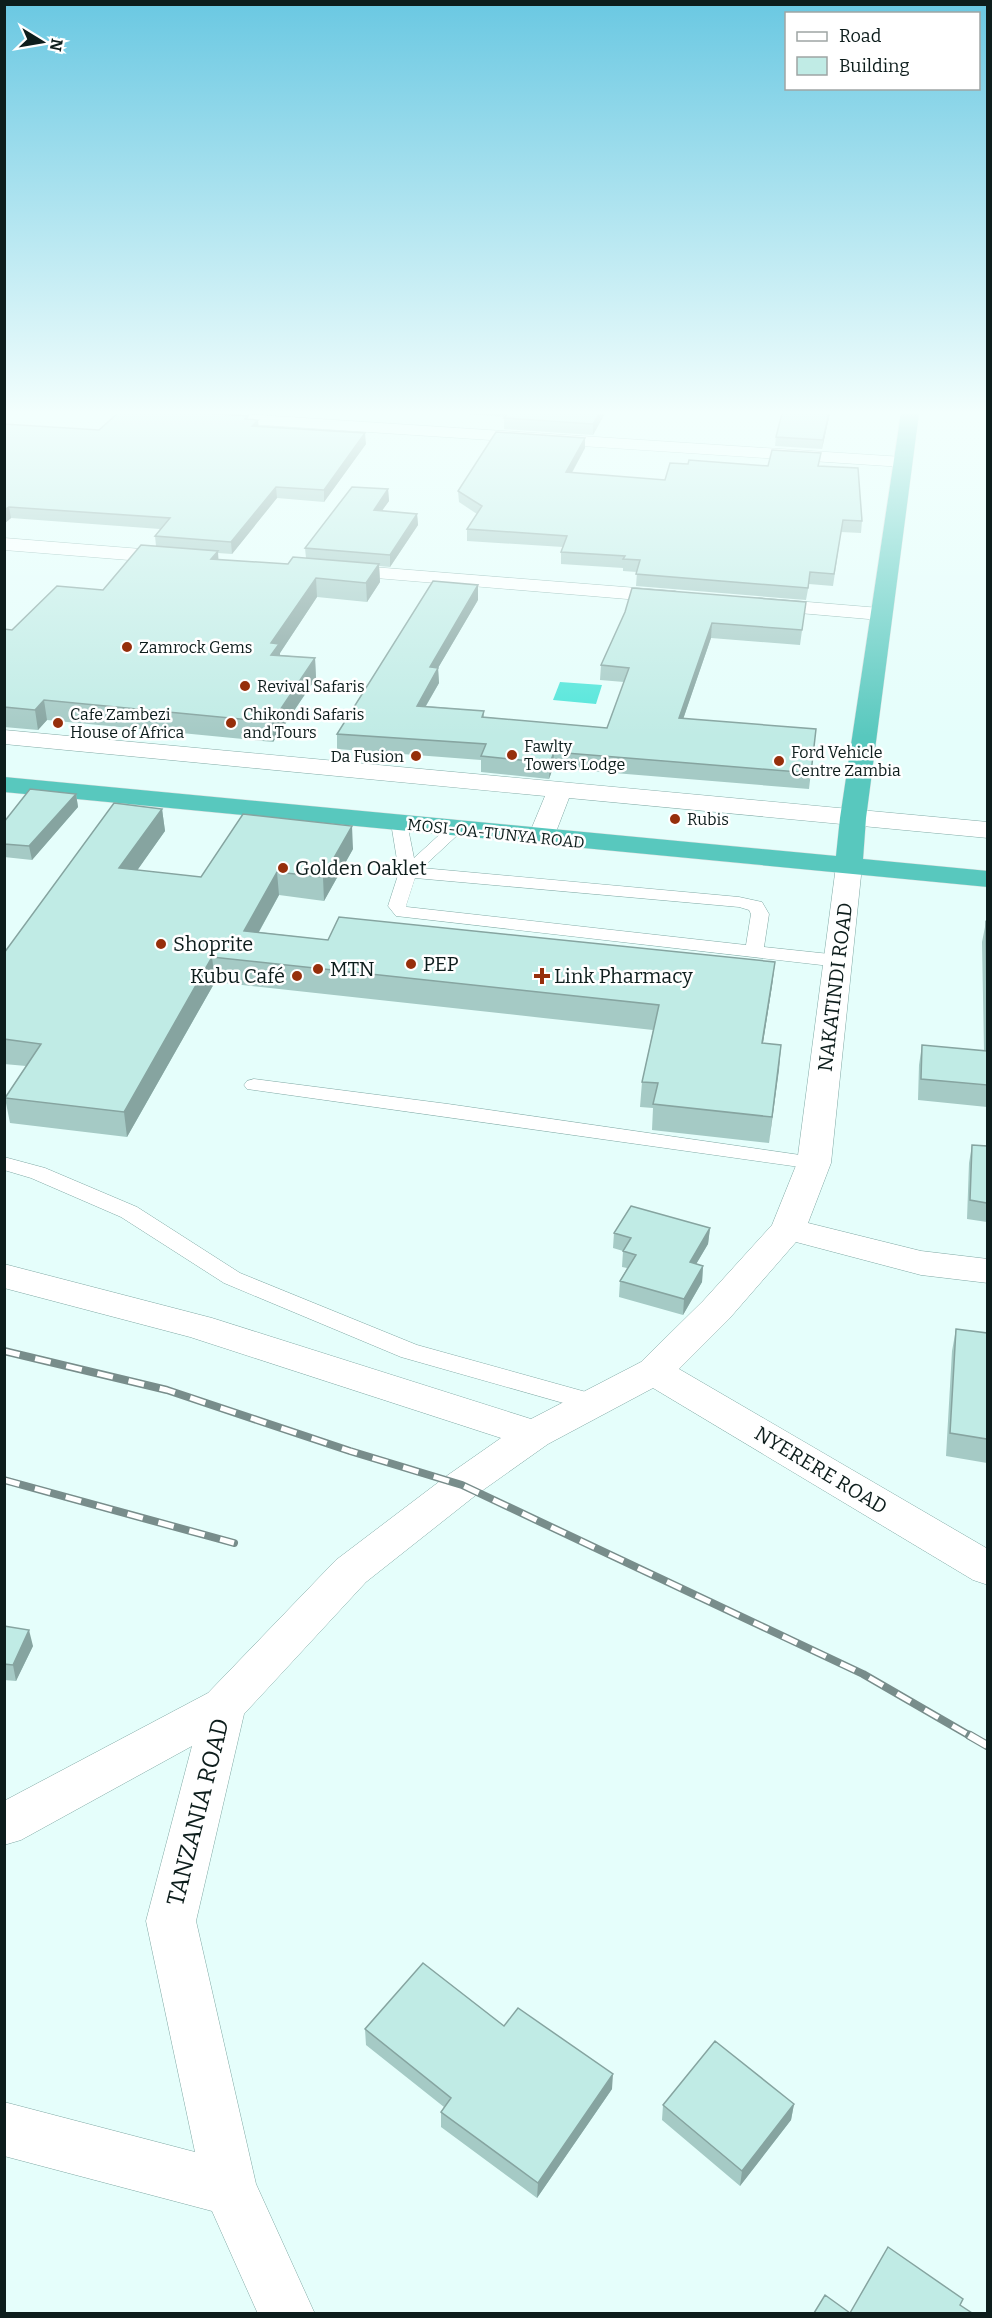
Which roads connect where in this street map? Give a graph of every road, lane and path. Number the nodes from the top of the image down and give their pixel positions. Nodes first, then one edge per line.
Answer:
1 (894, 521) edge
2 (4, 544) edge
3 (194, 559) edge
4 (312, 568) edge
5 (691, 598) edge
6 (738, 602) edge
7 (880, 614) junction
8 (4, 737) edge
9 (4, 784) edge
10 (560, 789) junction
11 (853, 818) junction
12 (399, 823) junction
13 (456, 829) junction
14 (987, 830) edge
15 (541, 837) junction
16 (849, 866) junction
17 (408, 872) junction
18 (987, 879) edge
19 (754, 951) junction
20 (839, 961) junction
21 (254, 1085) dead end
22 (814, 1162) junction
23 (4, 1163) edge
24 (788, 1229) junction
25 (987, 1271) edge
26 (4, 1276) edge
27 (654, 1371) junction
28 (595, 1403) junction
29 (534, 1434) junction
30 (987, 1569) edge
31 (224, 1706) junction
32 (4, 1825) edge
33 (4, 2128) edge
34 (230, 2188) junction
35 (287, 2313) edge

1 - 7 highway, NAKATINDI ROAD
2 - 3 street
4 - 5 street
6 - 7 street
7 - 11 highway, NAKATINDI ROAD
8 - 10 street
9 - 12 highway, MOSI-OA-TUNYA ROAD
10 - 11 street
10 - 15 street
11 - 14 street
11 - 16 highway, NAKATINDI ROAD
12 - 13 highway, MOSI-OA-TUNYA ROAD
12 - 17 lane
13 - 15 highway, MOSI-OA-TUNYA ROAD
13 - 17 lane
15 - 16 highway, MOSI-OA-TUNYA ROAD
16 - 18 highway, MOSI-OA-TUNYA ROAD
16 - 20 street, NAKATINDI ROAD
17 - 19 lane
17 - 19 lane
19 - 20 lane
20 - 22 street, NAKATINDI ROAD
21 - 22 lane
22 - 24 street, NAKATINDI ROAD
23 - 28 lane
24 - 25 street
24 - 27 street, NAKATINDI ROAD
26 - 29 street
27 - 28 street, NAKATINDI ROAD
27 - 30 street, NYERERE ROAD
28 - 29 street, NAKATINDI ROAD
29 - 31 street, TANZANIA ROAD
31 - 32 street
31 - 34 street, TANZANIA ROAD
33 - 34 street
34 - 35 street, TANZANIA ROAD

